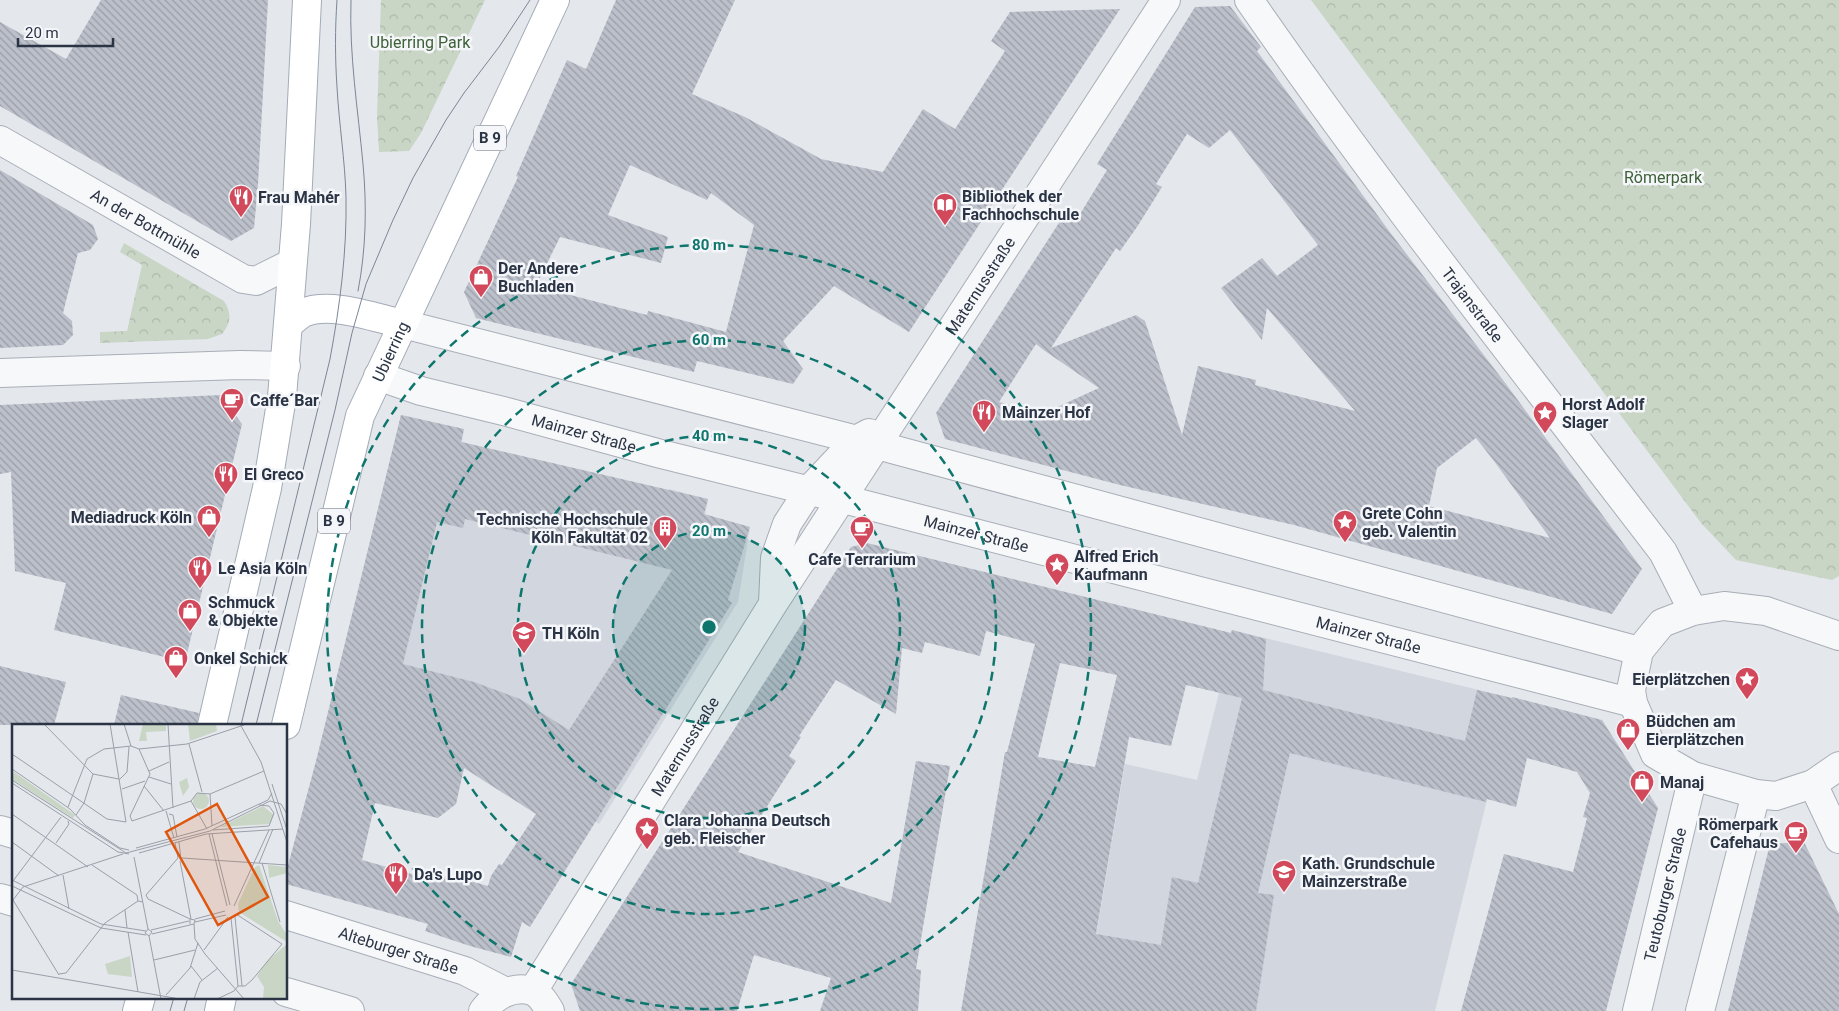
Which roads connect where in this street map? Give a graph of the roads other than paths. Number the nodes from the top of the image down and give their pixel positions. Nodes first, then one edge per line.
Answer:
1 (307, 0) edge
2 (554, 0) edge
3 (1166, 0) edge
4 (1249, 0) edge
5 (0, 140) edge
6 (292, 263) junction
7 (403, 324) junction
8 (288, 325) junction
9 (286, 366) junction
10 (0, 373) edge
11 (378, 376) junction
12 (867, 442) junction
13 (808, 490) junction
14 (843, 498) junction
15 (773, 604) junction
16 (1694, 610) junction
17 (1838, 635) edge
18 (1639, 651) junction
19 (1633, 702) junction
20 (212, 724) edge
21 (286, 724) edge
22 (1839, 766) edge
23 (1693, 776) junction
24 (1813, 784) junction
25 (1756, 794) junction
26 (1839, 839) edge
27 (288, 916) edge
28 (519, 991) junction
29 (288, 993) edge
30 (141, 998) edge
31 (222, 998) edge
32 (137, 1011) edge
33 (219, 1011) edge
34 (350, 1011) edge
35 (484, 1011) edge
36 (550, 1011) edge
37 (1637, 1011) edge
38 (1700, 1011) edge

1 - 6 main road
2 - 7 main road, Ubierring / B 9
3 - 12 street, Maternusstraße
4 - 16 street, Trajanstraße
5 - 6 street, An der Bottmühle
6 - 8 main road
7 - 8 main road
7 - 11 main road, Ubierring / B 9
7 - 12 street
8 - 9 main road
9 - 10 street
9 - 20 main road
11 - 13 street, Mainzer Straße
11 - 21 main road, Ubierring / B 9
12 - 13 street, Maternusstraße
12 - 14 street, Maternusstraße
12 - 18 street
13 - 14 street, Mainzer Straße
13 - 15 street, Maternusstraße
14 - 15 street, Maternusstraße
14 - 19 street, Mainzer Straße
15 - 28 street, Maternusstraße
16 - 17 street
16 - 18 street
18 - 19 street
19 - 23 street
22 - 24 street
23 - 25 street
23 - 37 street, Teutoburger Straße
24 - 25 street
24 - 26 street
25 - 38 street
27 - 28 street, Alteburger Straße
28 - 35 street
28 - 36 street, Alteburger Straße
29 - 34 street
30 - 32 main road
31 - 33 main road

